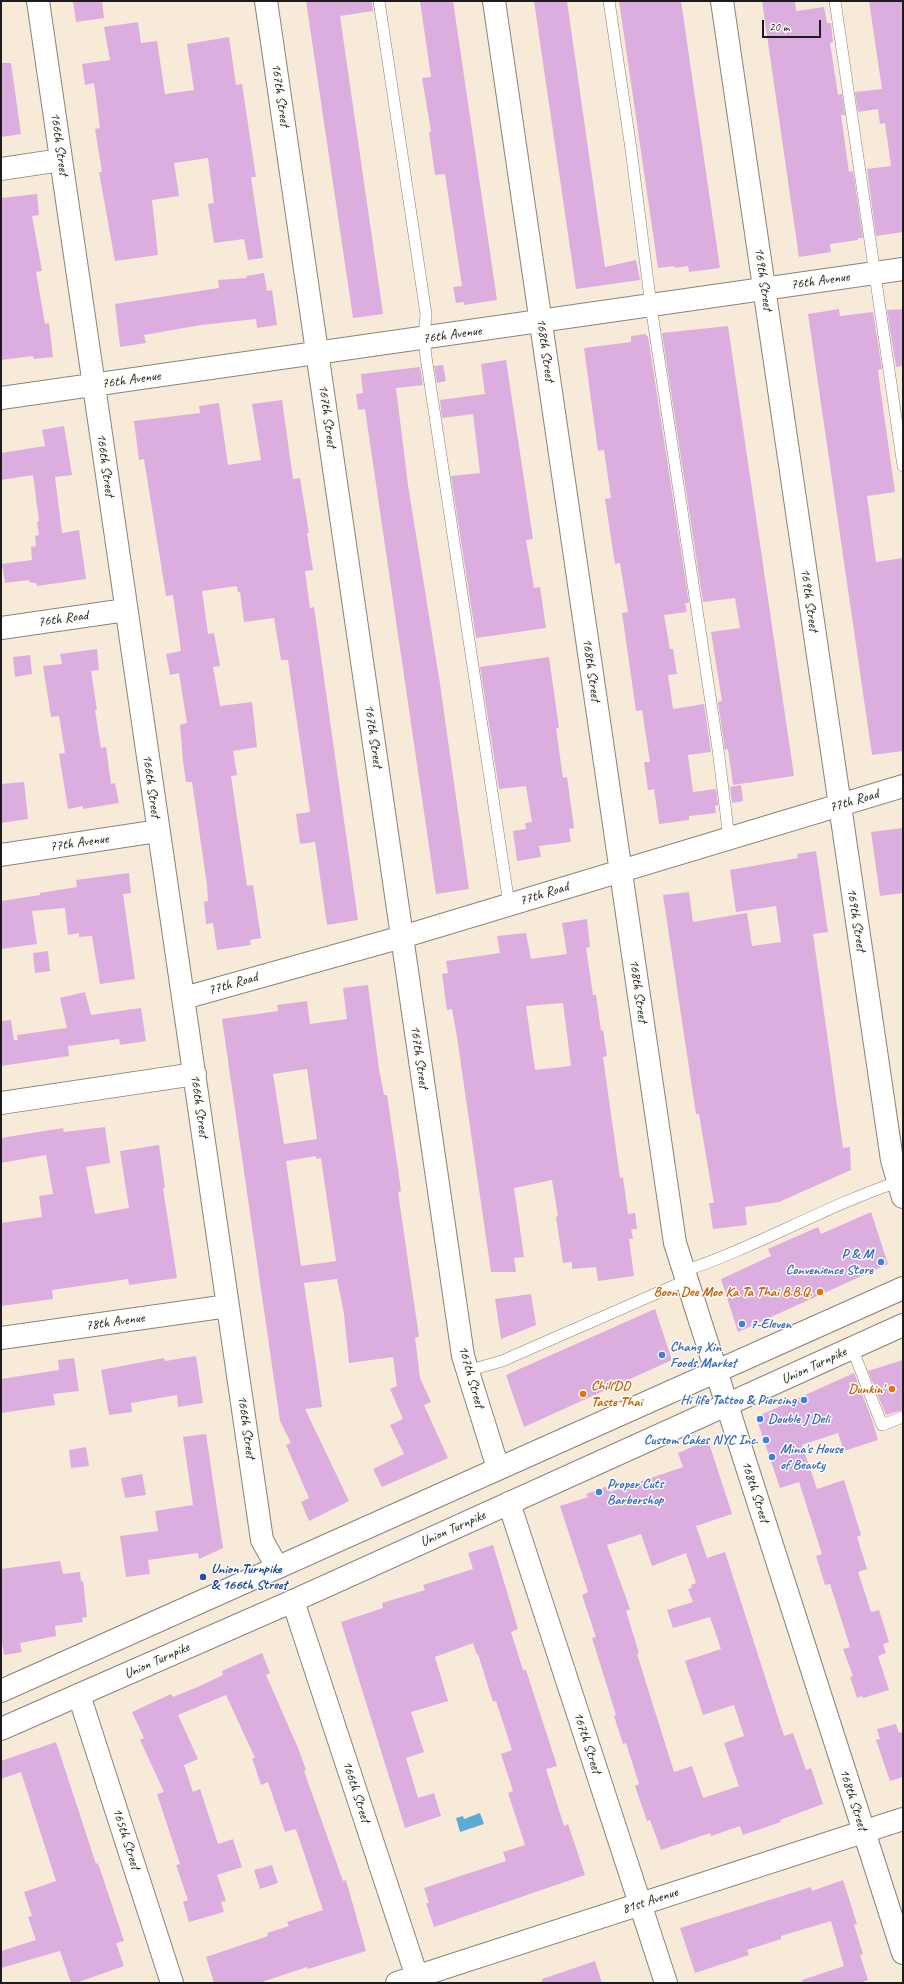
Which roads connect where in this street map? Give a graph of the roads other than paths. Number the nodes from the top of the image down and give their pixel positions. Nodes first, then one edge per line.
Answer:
1 (38, 1) edge
2 (266, 1) edge
3 (379, 1) edge
4 (494, 1) edge
5 (609, 1) edge
6 (722, 1) edge
7 (836, 1) edge
8 (61, 160) junction
9 (1, 169) edge
10 (903, 269) edge
11 (874, 273) junction
12 (764, 289) junction
13 (651, 306) junction
14 (541, 322) junction
15 (424, 339) junction
16 (318, 354) junction
17 (93, 385) junction
18 (1, 398) edge
19 (903, 466) edge
20 (126, 610) junction
21 (1, 628) edge
22 (903, 786) edge
23 (839, 805) junction
24 (158, 831) junction
25 (729, 838) junction
26 (1, 855) edge
27 (620, 871) junction
28 (509, 904) junction
29 (402, 937) junction
30 (184, 998) junction
31 (195, 1074) junction
32 (1, 1103) edge
33 (901, 1190) edge
34 (685, 1276) junction
35 (903, 1288) edge
36 (228, 1306) junction
37 (903, 1325) edge
38 (1, 1338) edge
39 (852, 1348) junction
40 (467, 1371) junction
41 (716, 1371) junction
42 (727, 1405) junction
43 (903, 1417) edge
44 (498, 1468) junction
45 (510, 1503) junction
46 (277, 1567) junction
47 (293, 1600) junction
48 (1, 1690) edge
49 (79, 1695) junction
50 (1, 1729) edge
51 (903, 1819) edge
52 (863, 1832) junction
53 (640, 1904) junction
54 (903, 1953) edge
55 (411, 1981) edge
56 (172, 1983) edge
57 (666, 1983) edge

1 - 8 street, 166th Street
2 - 16 street, 167th Street
3 - 15 lane
4 - 14 street, 168th Street
5 - 13 lane
6 - 12 street, 169th Street
7 - 11 lane
8 - 9 street
8 - 17 street, 166th Street
10 - 11 street, 76th Avenue
11 - 12 street, 76th Avenue
11 - 19 lane
12 - 13 street, 76th Avenue
12 - 23 street, 169th Street
13 - 14 street, 76th Avenue
13 - 25 lane
14 - 15 street, 76th Avenue
14 - 27 street, 168th Street
15 - 16 street, 76th Avenue
15 - 28 lane
16 - 17 street, 76th Avenue
16 - 29 street, 167th Street
17 - 18 street, 76th Avenue
17 - 20 street, 166th Street
20 - 21 street, 76th Road
20 - 24 street, 166th Street
22 - 23 street, 77th Road
23 - 25 street, 77th Road
23 - 33 street, 169th Street
24 - 26 street, 77th Avenue
24 - 30 street, 166th Street
25 - 27 street, 77th Road
27 - 28 street, 77th Road
27 - 34 street, 168th Street
28 - 29 street, 77th Road
29 - 30 street, 77th Road
29 - 40 street, 167th Street
30 - 31 street, 166th Street
31 - 32 street
31 - 36 street, 166th Street
33 - 34 lane
34 - 40 lane
34 - 41 street, 168th Street
35 - 41 street
36 - 38 street, 78th Avenue
36 - 46 street, 166th Street
37 - 39 street, Union Turnpike
39 - 42 street, Union Turnpike
39 - 43 lane
40 - 44 street, 167th Street
41 - 42 street, 168th Street
41 - 44 street
42 - 45 street, Union Turnpike
42 - 52 street, 168th Street
44 - 46 street
45 - 47 street, Union Turnpike
45 - 53 street, 167th Street
46 - 48 street
47 - 49 street, Union Turnpike
47 - 55 street, 166th Street
49 - 50 street, Union Turnpike
49 - 56 street, 165th Street
51 - 52 street, 81st Avenue
52 - 53 street, 81st Avenue
52 - 54 street, 168th Street
53 - 55 street, 81st Avenue
53 - 57 street, 167th Street

